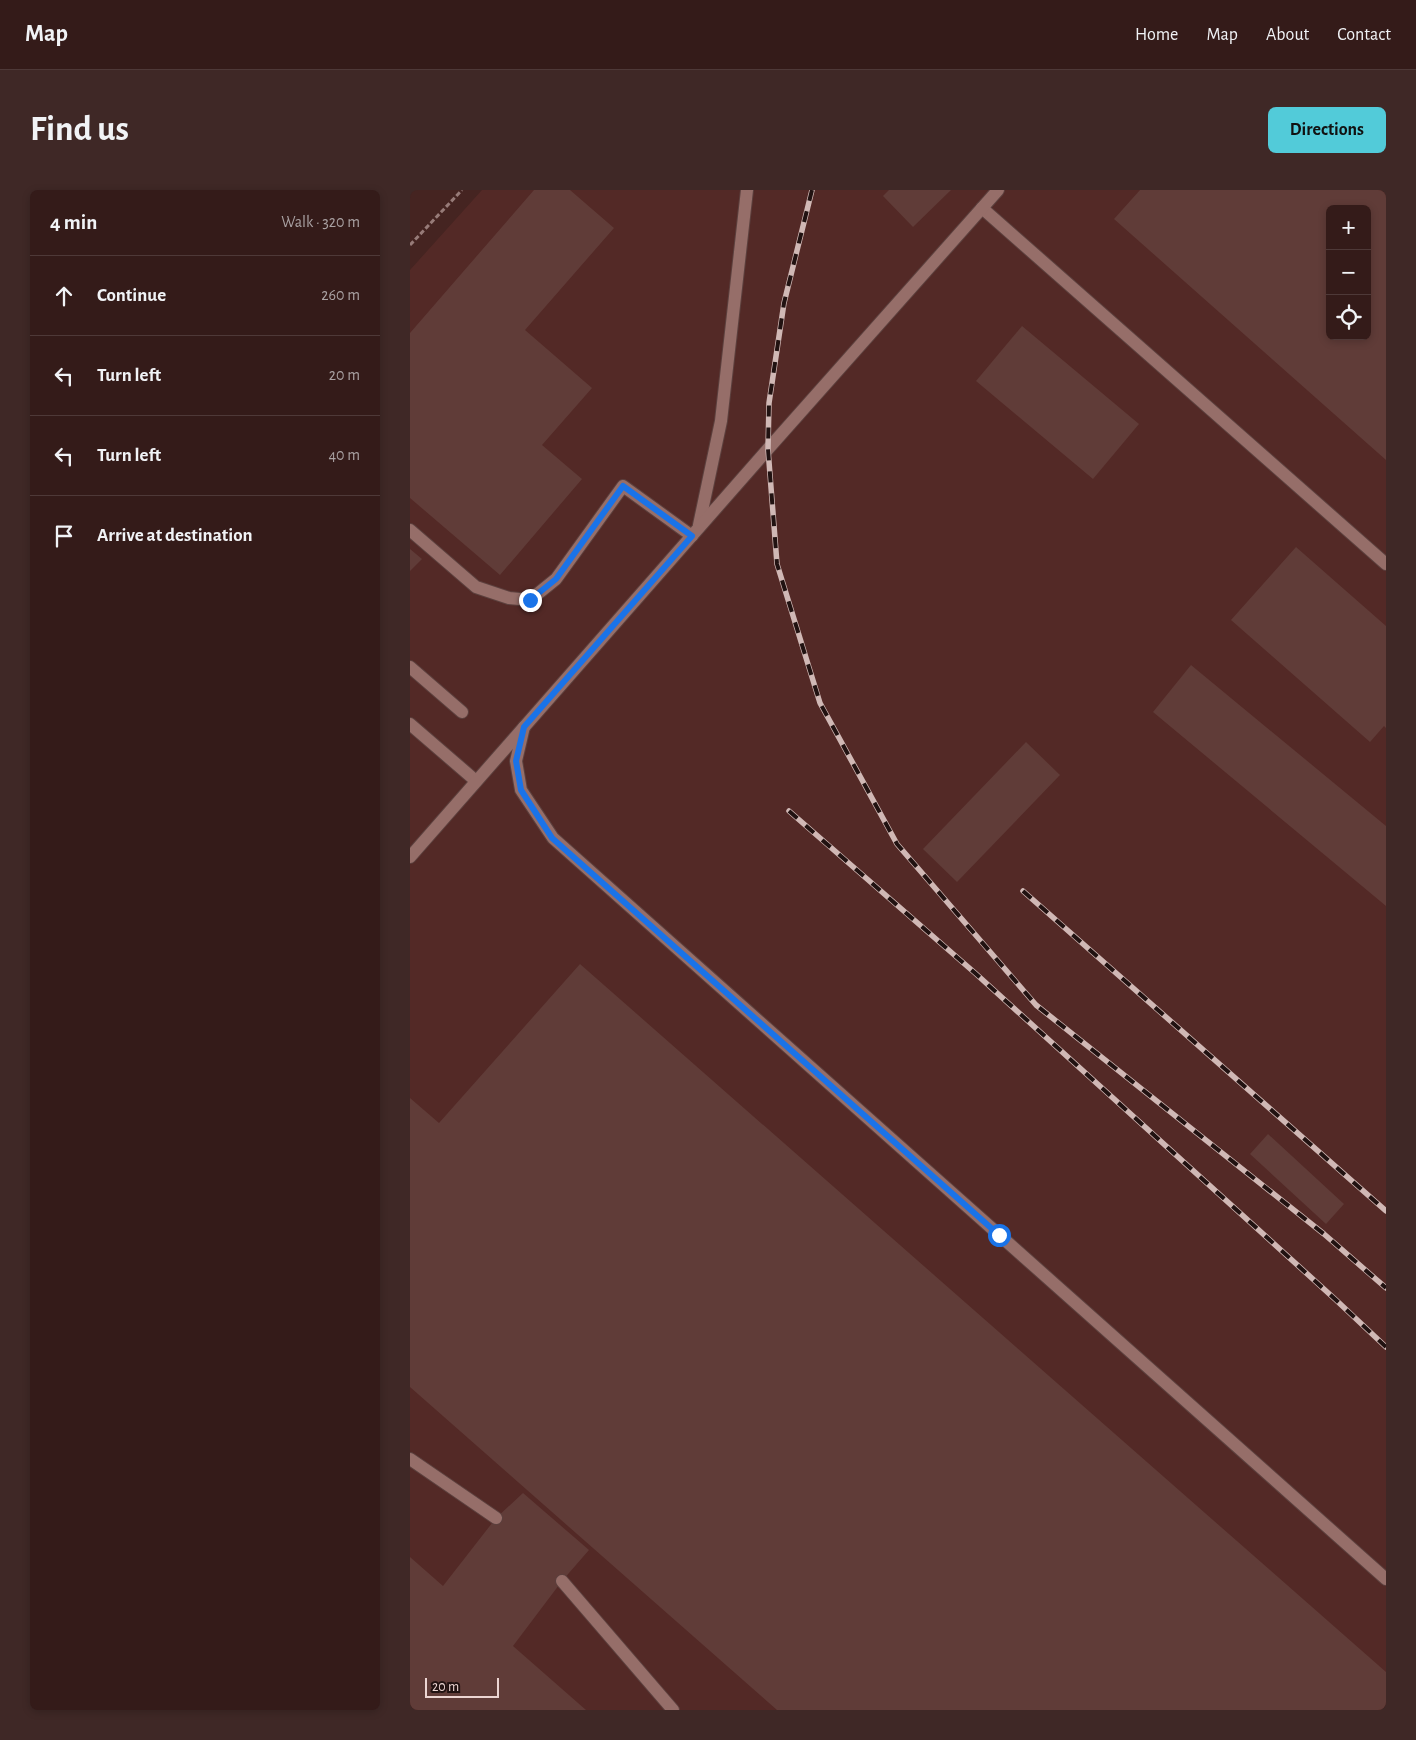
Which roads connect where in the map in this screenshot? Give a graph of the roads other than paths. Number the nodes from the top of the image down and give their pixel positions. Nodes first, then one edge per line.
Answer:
1 (747, 190) edge
2 (998, 190) edge
3 (982, 208) junction
4 (410, 530) edge
5 (695, 532) junction
6 (1386, 564) edge
7 (410, 667) edge
8 (462, 712) dead end
9 (410, 724) edge
10 (524, 727) junction
11 (476, 781) junction
12 (410, 857) edge
13 (410, 1459) edge
14 (496, 1518) dead end
15 (1386, 1579) edge
16 (562, 1581) dead end
17 (673, 1710) edge

1 - 5 lane
2 - 3 lane
3 - 5 lane
3 - 6 lane
4 - 5 lane
5 - 10 lane
7 - 8 lane
9 - 11 lane
10 - 11 lane
10 - 15 lane
11 - 12 lane
13 - 14 lane
16 - 17 lane

